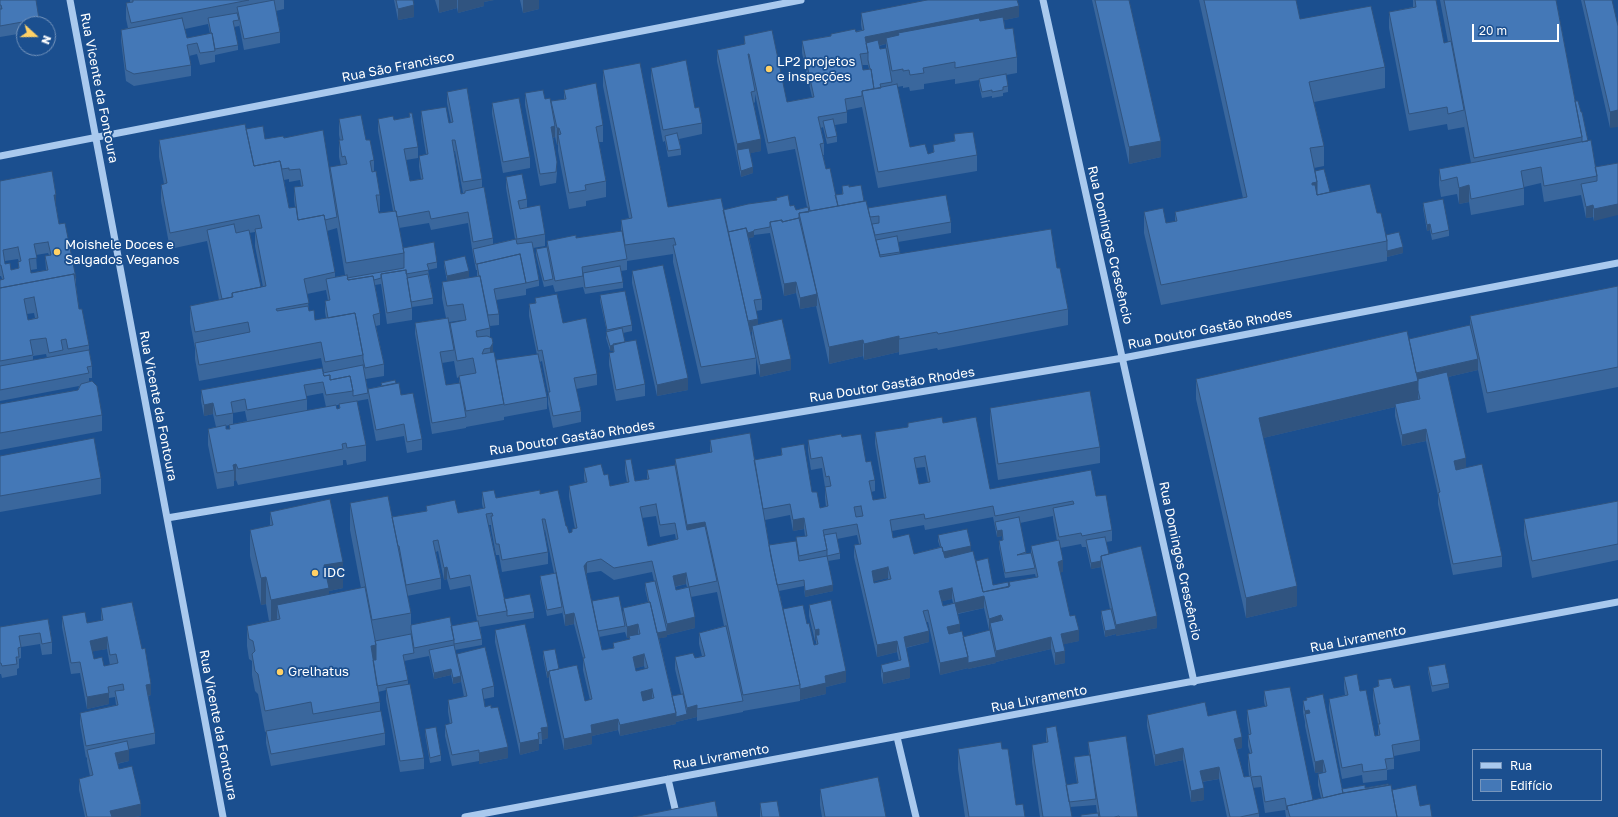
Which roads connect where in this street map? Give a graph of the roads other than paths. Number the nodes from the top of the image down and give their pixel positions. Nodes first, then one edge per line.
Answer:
1 (70, 0) edge
2 (801, 0) edge
3 (1043, 0) edge
4 (96, 138) junction
5 (0, 156) edge
6 (1618, 263) edge
7 (1123, 358) junction
8 (167, 518) junction
9 (1618, 602) edge
10 (1194, 682) junction
11 (897, 737) junction
12 (668, 779) junction
13 (223, 817) edge
14 (465, 817) edge
15 (677, 817) edge
16 (916, 817) edge

1 - 4 street, Rua Vicente da Fontoura
2 - 4 street, Rua São Francisco
3 - 7 street, Rua Domingos Crescêncio
4 - 5 street, Rua São Francisco
4 - 8 street, Rua Vicente da Fontoura
6 - 7 street, Rua Doutor Gastão Rhodes
7 - 8 street, Rua Doutor Gastão Rhodes
7 - 10 street, Rua Domingos Crescêncio
8 - 13 street, Rua Vicente da Fontoura
9 - 10 street, Rua Livramento
10 - 11 street, Rua Livramento
11 - 12 street, Rua Livramento
11 - 16 street
12 - 14 street, Rua Livramento
12 - 15 street

